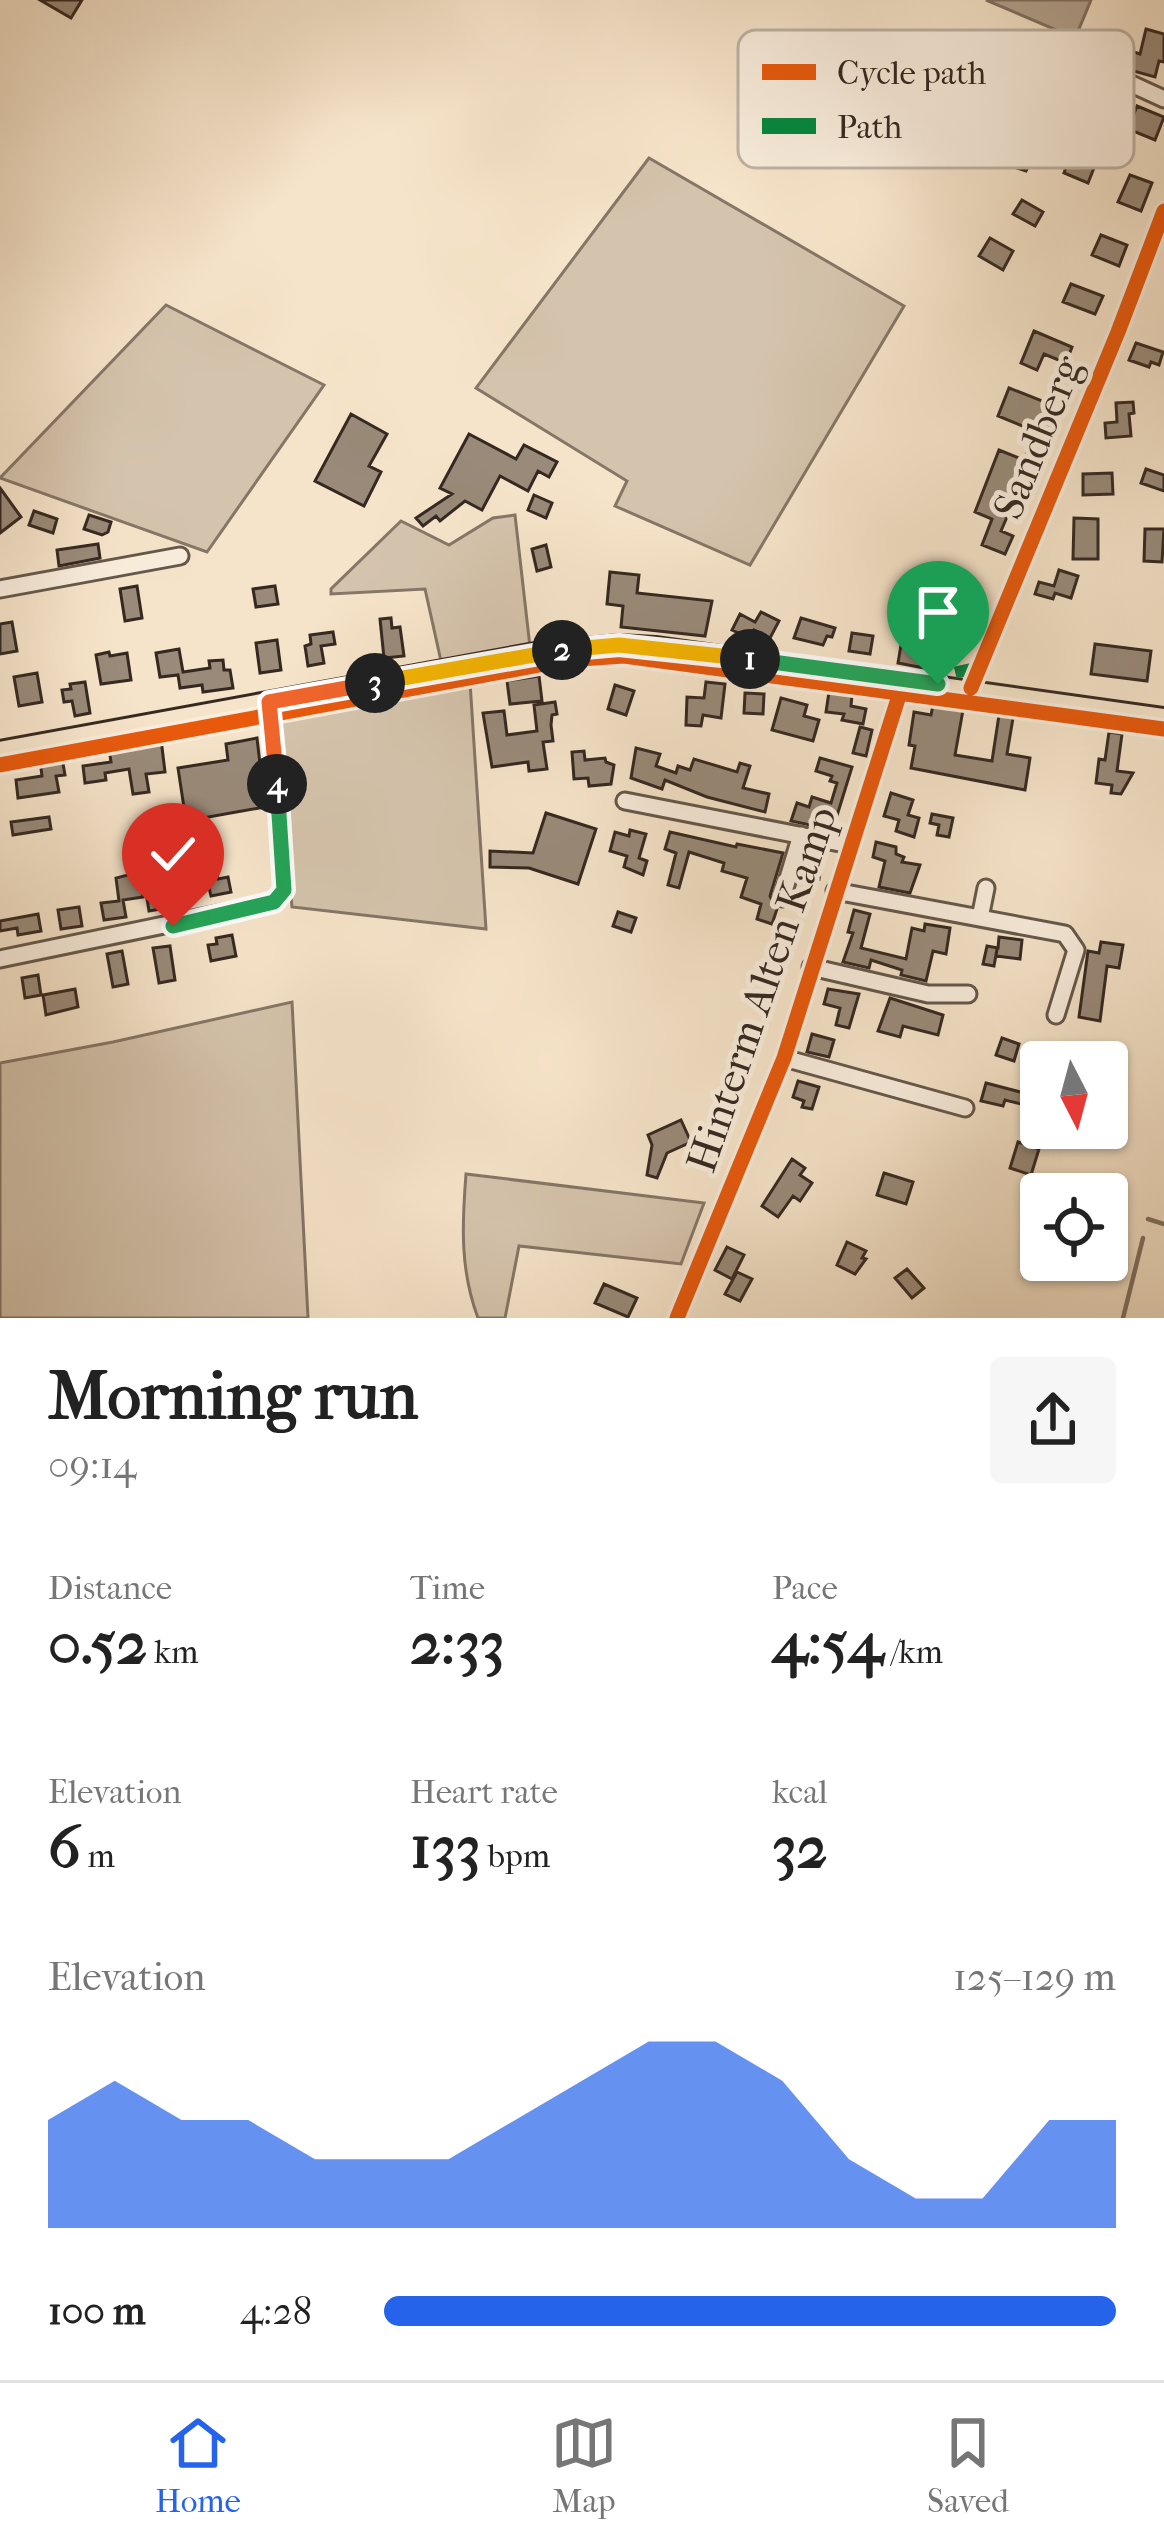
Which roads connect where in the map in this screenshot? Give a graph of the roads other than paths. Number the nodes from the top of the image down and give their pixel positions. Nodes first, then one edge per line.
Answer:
1 (1134, 85) edge
2 (1164, 99) edge
3 (1164, 211) edge
4 (180, 556) dead end
5 (0, 589) edge
6 (904, 680) junction
7 (971, 688) junction
8 (269, 702) junction
9 (1164, 718) edge
10 (0, 751) edge
11 (625, 801) dead end
12 (801, 836) junction
13 (850, 845) junction
14 (986, 888) dead end
15 (835, 891) junction
16 (782, 898) dead end
17 (980, 918) junction
18 (0, 959) edge
19 (811, 967) junction
20 (968, 994) dead end
21 (1056, 1015) dead end
22 (784, 1058) junction
23 (965, 1108) dead end
24 (676, 1318) edge

1 - 2 street
3 - 7 street, Sandberg
4 - 5 street
6 - 7 main road
6 - 8 main road
6 - 13 street, Hinterm Alten Kamp
7 - 9 main road
8 - 10 main road
8 - 18 street
11 - 12 street
12 - 13 street
12 - 16 street
13 - 15 street, Hinterm Alten Kamp
14 - 17 street
15 - 17 street, Hinterm Alten Kamp
15 - 19 street, Hinterm Alten Kamp
17 - 21 street, Hinterm Alten Kamp
19 - 20 street, Hinterm Alten Kamp
19 - 22 street, Hinterm Alten Kamp
22 - 23 street
22 - 24 street, Hinterm Alten Kamp

